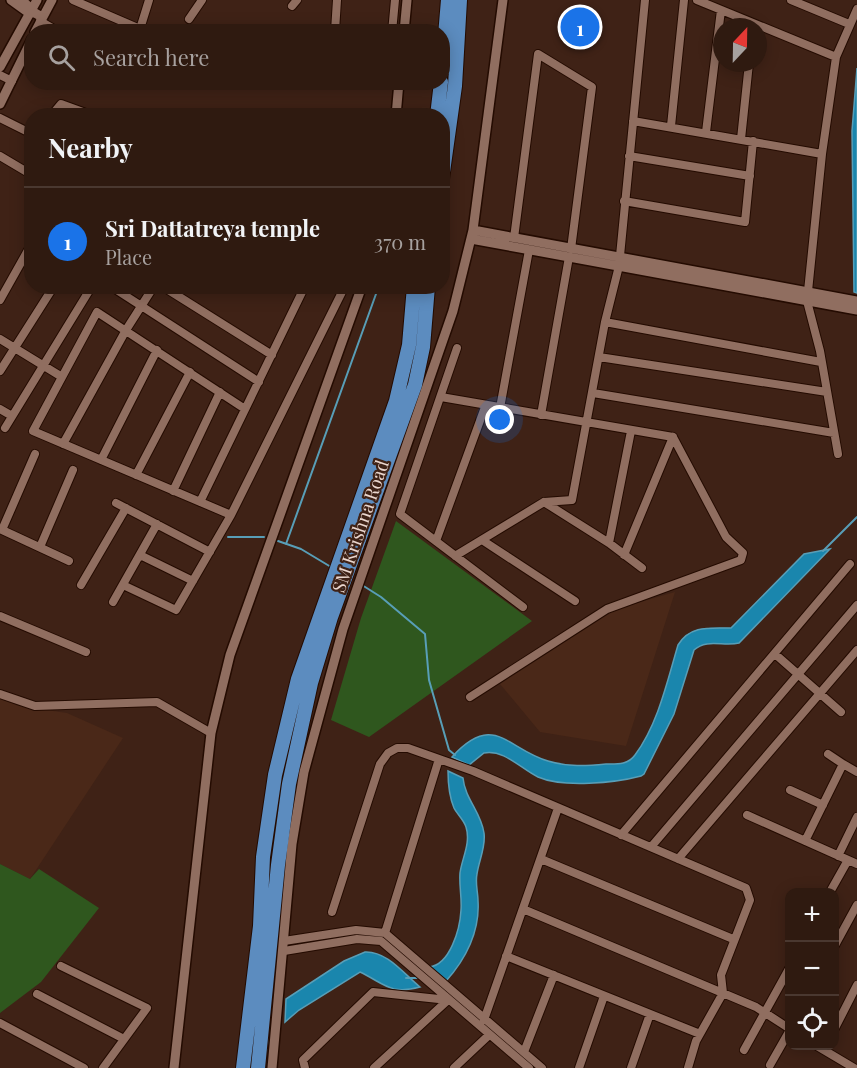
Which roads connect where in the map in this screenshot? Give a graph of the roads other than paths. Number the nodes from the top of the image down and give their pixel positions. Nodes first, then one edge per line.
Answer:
1 (11, 0) edge
2 (22, 0) edge
3 (52, 0) edge
4 (73, 0) edge
5 (149, 0) edge
6 (202, 0) edge
7 (337, 0) edge
8 (395, 0) edge
9 (407, 0) edge
10 (448, 0) edge
11 (460, 0) edge
12 (503, 0) edge
13 (645, 0) edge
14 (684, 0) edge
15 (697, 0) edge
16 (791, 0) edge
17 (857, 9) edge
18 (721, 10) junction
19 (36, 12) edge
20 (738, 18) edge
21 (189, 19) dead end
22 (50, 24) edge
23 (128, 24) edge
24 (142, 24) edge
25 (335, 24) edge
26 (393, 24) edge
27 (405, 24) edge
28 (449, 24) edge
29 (849, 24) junction
30 (767, 30) edge
31 (24, 31) edge
32 (450, 50) joint
33 (24, 56) edge
34 (836, 57) junction
35 (0, 68) edge
36 (748, 72) edge
37 (0, 75) edge
38 (12, 81) junction
39 (398, 90) edge
40 (440, 90) edge
41 (0, 104) edge
42 (58, 108) edge
43 (72, 108) edge
44 (397, 108) edge
45 (438, 108) edge
46 (0, 118) edge
47 (633, 121) junction
48 (450, 122) edge
49 (670, 126) junction
50 (24, 130) edge
51 (706, 132) junction
52 (741, 139) junction
53 (753, 141) junction
54 (822, 154) junction
55 (0, 156) edge
56 (629, 156) junction
57 (24, 170) edge
58 (750, 176) junction
59 (624, 201) junction
60 (472, 235) junction
61 (514, 238) junction
62 (529, 250) junction
63 (570, 253) junction
64 (24, 257) edge
65 (619, 262) junction
66 (49, 294) edge
67 (87, 294) edge
68 (123, 294) edge
69 (149, 294) edge
70 (175, 294) edge
71 (301, 294) edge
72 (341, 294) edge
73 (359, 294) edge
74 (413, 294) edge
75 (427, 294) edge
76 (808, 297) junction
77 (0, 300) edge
78 (857, 301) edge
79 (142, 306) junction
80 (857, 310) edge
81 (605, 322) junction
82 (126, 330) junction
83 (0, 339) edge
84 (14, 347) junction
85 (457, 348) dead end
86 (157, 350) junction
87 (272, 355) junction
88 (599, 357) junction
89 (821, 362) junction
90 (43, 366) junction
91 (0, 371) edge
92 (190, 372) junction
93 (62, 377) junction
94 (258, 382) junction
95 (220, 392) junction
96 (827, 392) junction
97 (593, 393) junction
98 (441, 397) junction
99 (485, 407) junction
100 (500, 408) junction
101 (0, 409) edge
102 (246, 409) junction
103 (541, 415) junction
104 (12, 416) junction
105 (585, 422) junction
106 (4, 428) dead end
107 (631, 431) junction
108 (834, 433) junction
109 (673, 438) junction
110 (63, 444) junction
111 (35, 454) dead end
112 (838, 454) dead end
113 (101, 460) junction
114 (73, 470) dead end
115 (135, 475) junction
116 (173, 491) junction
117 (200, 502) junction
118 (544, 502) junction
119 (116, 503) dead end
120 (126, 508) junction
121 (231, 515) junction
122 (369, 516) junction
123 (157, 524) junction
124 (1, 530) edge
125 (482, 540) junction
126 (436, 541) junction
127 (609, 543) junction
128 (40, 548) junction
129 (210, 552) junction
130 (140, 555) junction
131 (624, 555) junction
132 (455, 556) junction
133 (69, 561) dead end
134 (850, 564) dead end
135 (642, 568) dead end
136 (193, 581) junction
137 (81, 585) dead end
138 (123, 585) junction
139 (574, 601) dead end
140 (114, 602) dead end
141 (857, 605) edge
142 (523, 607) dead end
143 (0, 616) edge
144 (857, 650) edge
145 (86, 652) dead end
146 (775, 654) junction
147 (798, 674) junction
148 (305, 681) junction
149 (820, 693) junction
150 (0, 694) edge
151 (470, 697) dead end
152 (841, 712) dead end
153 (211, 733) junction
154 (828, 754) dead end
155 (439, 759) junction
156 (843, 764) junction
157 (857, 772) edge
158 (790, 790) dead end
159 (823, 805) junction
160 (558, 808) junction
161 (747, 815) dead end
162 (857, 817) edge
163 (621, 835) junction
164 (805, 841) junction
165 (651, 847) junction
166 (838, 856) junction
167 (541, 859) junction
168 (678, 859) junction
169 (848, 860) junction
170 (857, 864) edge
171 (832, 888) edge
172 (857, 905) edge
173 (523, 909) junction
174 (332, 912) dead end
175 (385, 933) junction
176 (733, 939) junction
177 (836, 942) edge
178 (284, 946) junction
179 (506, 956) junction
180 (61, 966) dead end
181 (785, 974) edge
182 (554, 975) junction
183 (857, 985) edge
184 (723, 993) junction
185 (37, 994) dead end
186 (604, 996) junction
187 (448, 1000) junction
188 (463, 1002) junction
189 (764, 1013) junction
190 (651, 1014) junction
191 (484, 1020) junction
192 (839, 1020) edge
193 (0, 1023) edge
194 (785, 1026) edge
195 (700, 1034) junction
196 (489, 1035) junction
197 (785, 1037) edge
198 (124, 1038) junction
199 (744, 1050) dead end
200 (827, 1050) edge
201 (524, 1052) junction
202 (770, 1065) dead end
203 (84, 1068) edge
204 (102, 1068) edge
205 (174, 1068) edge
206 (243, 1068) edge
207 (258, 1068) edge
208 (273, 1068) edge
209 (305, 1068) edge
210 (374, 1068) edge
211 (454, 1068) edge
212 (529, 1068) edge
213 (542, 1068) edge
214 (579, 1068) edge
215 (631, 1068) edge
216 (688, 1068) edge
217 (854, 1068) edge

1 - 19 street
2 - 19 street
3 - 19 street
4 - 23 street
5 - 24 street
6 - 21 street
7 - 25 street
8 - 26 street
9 - 27 street
10 - 28 highway
11 - 32 highway
12 - 60 street, SM Krishna Road
13 - 47 street
14 - 49 street
15 - 18 street
16 - 29 street
17 - 29 street
18 - 20 street
18 - 51 street
19 - 22 street
29 - 34 street
30 - 34 street
31 - 35 street
32 - 48 highway
33 - 38 street
34 - 54 street
35 - 38 street
36 - 52 street
37 - 38 street
38 - 41 street
39 - 44 street
40 - 45 highway
42 - 43 street
46 - 50 street
47 - 49 street
47 - 56 street
49 - 51 street
51 - 52 street
52 - 53 street
53 - 54 street
53 - 58 street
54 - 76 street
55 - 57 street
56 - 58 street
56 - 59 street
58 - 59 street
59 - 65 street
60 - 61 street
60 - 62 street
60 - 122 street, SM Krishna Road
61 - 63 street
61 - 63 street
62 - 63 street
62 - 100 street
63 - 65 street
63 - 103 street
64 - 77 street
65 - 76 street
65 - 81 street
66 - 84 street
67 - 90 street
68 - 79 street
69 - 79 street
70 - 87 street
71 - 87 street
72 - 121 street
73 - 153 street
74 - 122 highway, SM Krishna Road
75 - 122 highway, SM Krishna Road
76 - 78 street
76 - 80 street
76 - 89 street
79 - 82 street
79 - 94 street
81 - 88 street
81 - 89 street
82 - 86 street
82 - 93 street
82 - 110 street
83 - 84 street
84 - 90 street
84 - 91 street
85 - 98 street
86 - 92 street
86 - 113 street
87 - 94 street
88 - 96 street
88 - 97 street
89 - 96 street
90 - 93 street
90 - 104 street
92 - 95 street
92 - 115 street
93 - 110 street
94 - 102 street
95 - 102 street
95 - 116 street
96 - 108 street
97 - 105 street
97 - 108 street
98 - 99 street
98 - 126 street
99 - 100 street
99 - 126 street
100 - 103 street
101 - 104 street
102 - 117 street
103 - 105 street
104 - 106 street
105 - 107 street
105 - 118 street
107 - 109 street
107 - 127 street
108 - 112 street
109 - 131 street
109 - 151 street
110 - 113 street
111 - 124 street
113 - 115 street
114 - 128 street
115 - 116 street
116 - 117 street
117 - 121 street
118 - 125 street
118 - 127 street
119 - 120 street
120 - 123 street
120 - 137 street
121 - 129 street
122 - 148 highway, SM Krishna Road
122 - 178 street, SM Krishna Road
123 - 129 street
123 - 130 street
124 - 128 street
125 - 132 street
125 - 139 street
126 - 132 street
127 - 131 street
128 - 133 street
129 - 136 street
130 - 136 street
130 - 138 street
131 - 135 street
132 - 142 street
134 - 146 street
136 - 138 street
138 - 140 street
141 - 147 street
143 - 145 street
144 - 149 street
146 - 147 street
146 - 163 street
147 - 149 street
147 - 165 street
148 - 206 highway, SM Krishna Road
148 - 207 highway, SM Krishna Road
149 - 152 street
149 - 168 street
150 - 153 street
153 - 205 street
154 - 156 street
155 - 160 street
155 - 174 street
155 - 175 street
156 - 157 street
156 - 159 street
158 - 159 street
159 - 164 street
160 - 163 street
160 - 167 street
161 - 164 street
162 - 166 street
163 - 165 street
164 - 166 street
165 - 168 street
166 - 169 street
167 - 173 street
167 - 176 street
168 - 176 street
169 - 170 street
169 - 171 street
172 - 177 street
173 - 179 street
173 - 184 street
175 - 178 street
175 - 188 street
176 - 184 street
178 - 187 street
178 - 208 street, SM Krishna Road
179 - 182 street
179 - 191 street
180 - 198 street
181 - 189 street
182 - 186 street
182 - 201 street
183 - 192 street
184 - 189 street
184 - 195 street
185 - 198 street
186 - 190 street
186 - 214 street
187 - 188 street
187 - 196 street
187 - 209 street
187 - 210 street
188 - 191 street
189 - 194 street
189 - 199 street
190 - 195 street
190 - 215 street
191 - 201 street
193 - 203 street
195 - 216 street
196 - 211 street
196 - 212 street
197 - 202 street
198 - 204 street
200 - 217 street
201 - 213 street

